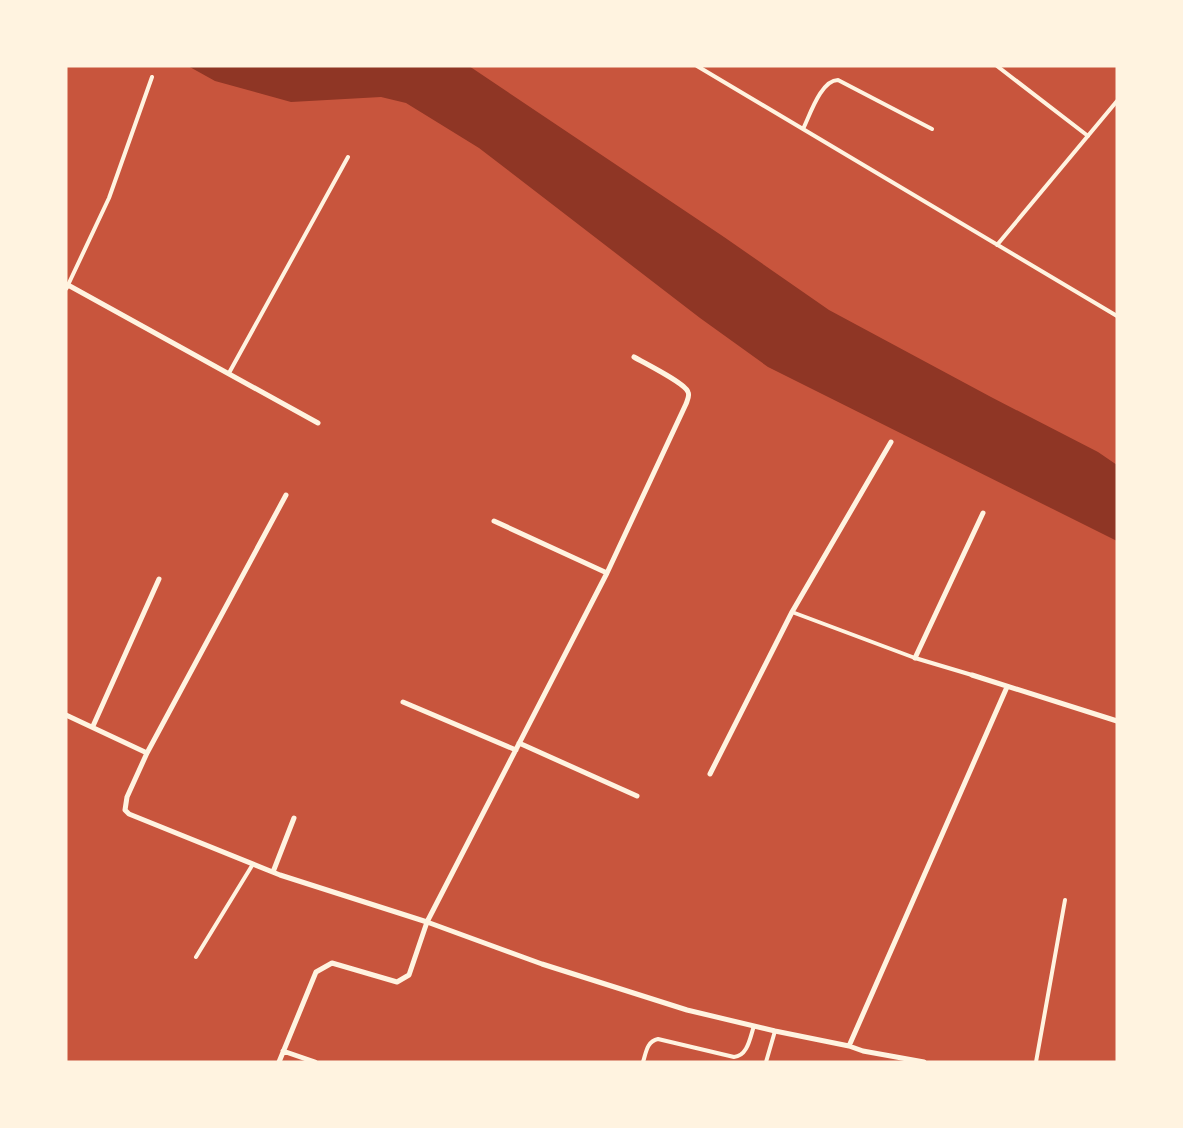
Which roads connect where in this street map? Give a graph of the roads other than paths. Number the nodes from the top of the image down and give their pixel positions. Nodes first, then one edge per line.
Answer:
1 (697, 66) edge
2 (997, 66) edge
3 (152, 78) dead end
4 (1117, 101) edge
5 (803, 129) junction
6 (932, 130) dead end
7 (1088, 136) junction
8 (348, 157) dead end
9 (997, 245) junction
10 (67, 287) edge
11 (1117, 316) edge
12 (634, 357) dead end
13 (229, 373) junction
14 (318, 423) dead end
15 (891, 442) dead end
16 (286, 495) dead end
17 (983, 513) dead end
18 (494, 522) dead end
19 (607, 574) junction
20 (160, 579) dead end
21 (792, 612) junction
22 (915, 658) junction
23 (972, 675) joint
24 (1007, 687) junction
25 (404, 702) dead end
26 (66, 715) edge
27 (1117, 721) edge
28 (93, 726) junction
29 (520, 743) junction
30 (516, 750) junction
31 (147, 753) junction
32 (710, 774) dead end
33 (637, 796) dead end
34 (294, 818) dead end
35 (253, 864) junction
36 (273, 872) junction
37 (1065, 900) dead end
38 (427, 922) junction
39 (196, 957) dead end
40 (754, 1026) junction
41 (775, 1031) junction
42 (849, 1046) junction
43 (283, 1051) junction
44 (893, 1059) edge
45 (279, 1062) edge
46 (315, 1062) edge
47 (642, 1062) edge
48 (766, 1062) edge
49 (924, 1062) edge
50 (1036, 1062) edge

1 - 5 lane
2 - 7 lane
3 - 10 lane
4 - 7 lane
5 - 6 lane
5 - 9 lane
7 - 9 lane
8 - 13 lane
9 - 11 lane
10 - 13 street
12 - 19 street
13 - 14 street
15 - 21 street
16 - 31 street
17 - 22 street
18 - 19 street
19 - 29 street
20 - 28 street
21 - 22 lane
21 - 32 street
22 - 23 lane
23 - 24 street
24 - 27 street
24 - 42 street
25 - 30 street
26 - 28 street
28 - 31 street
29 - 30 street
29 - 33 street
30 - 38 street
31 - 35 street
34 - 36 street
35 - 36 street
35 - 39 lane
36 - 38 street
37 - 50 lane
38 - 40 street
38 - 43 street
40 - 41 street
40 - 47 lane
41 - 42 street
41 - 48 lane
42 - 44 street
43 - 45 street
43 - 46 street
44 - 49 street

